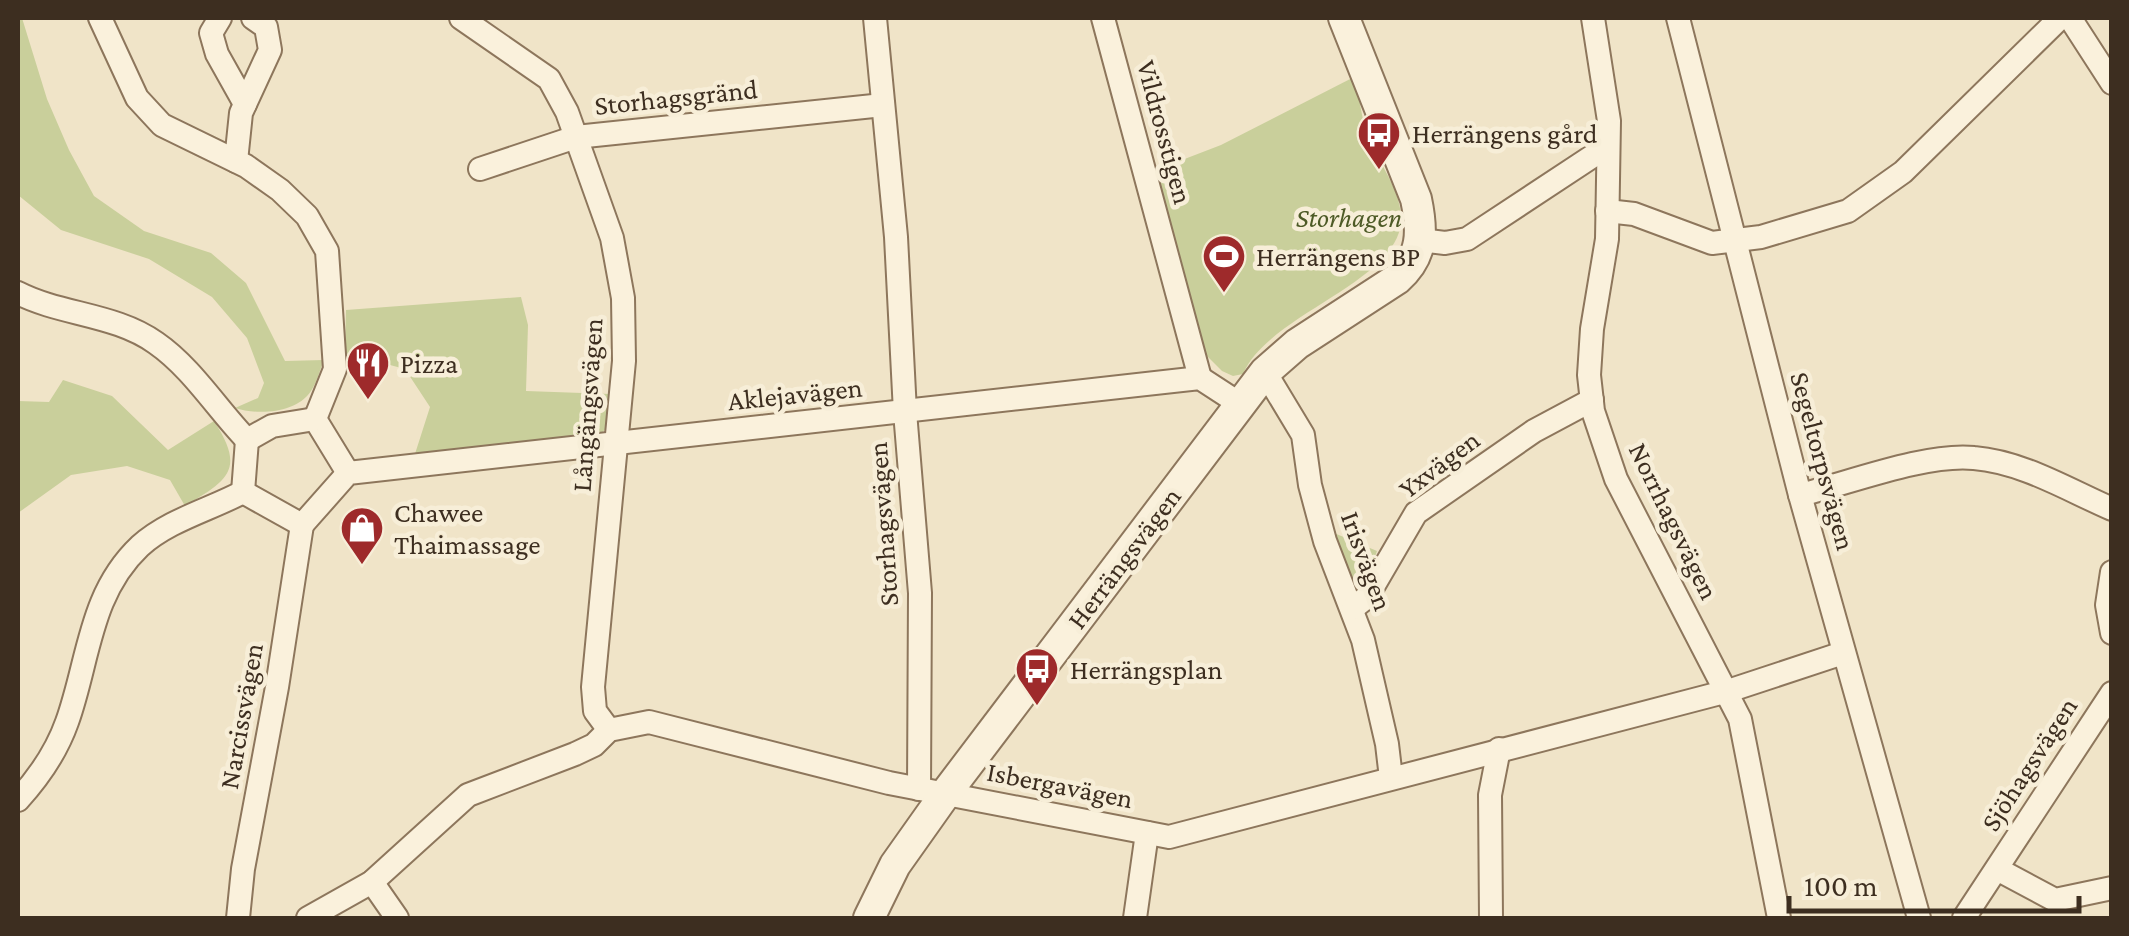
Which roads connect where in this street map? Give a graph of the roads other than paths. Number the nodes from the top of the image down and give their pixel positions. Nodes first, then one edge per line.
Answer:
1 (100, 18) edge
2 (220, 18) edge
3 (253, 18) edge
4 (461, 18) edge
5 (875, 18) edge
6 (1104, 18) edge
7 (1344, 18) edge
8 (1593, 18) edge
9 (1678, 18) edge
10 (2060, 18) edge
11 (2070, 18) edge
12 (2112, 84) edge
13 (245, 104) junction
14 (882, 105) junction
15 (576, 137) junction
16 (1608, 146) junction
17 (236, 160) junction
18 (480, 168) dead end
19 (1607, 212) junction
20 (1420, 240) junction
21 (1732, 240) junction
22 (18, 293) edge
23 (1265, 372) junction
24 (1200, 378) junction
25 (1592, 400) junction
26 (1240, 404) junction
27 (905, 412) junction
28 (315, 419) junction
29 (247, 440) junction
30 (617, 444) junction
31 (348, 473) junction
32 (243, 492) junction
33 (1800, 494) junction
34 (2112, 509) edge
35 (302, 525) junction
36 (2112, 572) edge
37 (1353, 608) junction
38 (2112, 634) edge
39 (1843, 653) junction
40 (1728, 691) junction
41 (2112, 693) edge
42 (609, 730) junction
43 (1499, 749) junction
44 (1392, 778) junction
45 (932, 790) junction
46 (18, 800) edge
47 (1147, 833) junction
48 (1997, 869) junction
49 (372, 882) junction
50 (2112, 888) edge
51 (238, 918) edge
52 (308, 918) edge
53 (396, 918) edge
54 (869, 918) edge
55 (1135, 918) edge
56 (1491, 918) edge
57 (1779, 918) edge
58 (1919, 918) edge
59 (1964, 918) edge

1 - 17 street
2 - 13 street
3 - 13 street
4 - 15 street, Långängsvägen
5 - 14 street, Storhagsvägen
6 - 24 street, Vildrosstigen
7 - 20 street
8 - 16 street, Norrhagsvägen
9 - 21 street, Segeltorpsvägen
10 - 21 street
11 - 12 street
13 - 17 street
14 - 15 street, Storhagsgränd
14 - 27 street, Storhagsvägen
15 - 18 street, Storhagsgränd
15 - 30 street, Långängsvägen
16 - 19 street, Norrhagsvägen
16 - 20 street
17 - 28 street
19 - 21 street
19 - 25 street, Norrhagsvägen
20 - 23 street, Herrängsvägen
21 - 33 street, Segeltorpsvägen
22 - 29 street
23 - 26 street, Herrängsvägen
23 - 37 street, Irisvägen
24 - 26 street
24 - 27 street, Aklejavägen
25 - 37 street, Yxvägen
25 - 40 street, Norrhagsvägen
26 - 45 street, Herrängsvägen
27 - 30 street, Aklejavägen
27 - 45 street, Storhagsvägen
28 - 29 street
28 - 31 street
29 - 32 street
30 - 31 street, Aklejavägen
30 - 42 street, Långängsvägen
31 - 35 street
32 - 35 street
32 - 46 street
33 - 34 street
33 - 39 street, Segeltorpsvägen
35 - 51 street, Narcissvägen
36 - 38 street
37 - 44 street, Irisvägen
39 - 40 street, Isbergavägen
39 - 58 street, Segeltorpsvägen
40 - 43 street, Isbergavägen
40 - 57 street, Norrhagsvägen
41 - 48 street, Sjöhagsvägen
42 - 45 street, Isbergavägen
42 - 49 street, Isbergavägen
43 - 44 street, Isbergavägen
43 - 56 street
44 - 47 street, Isbergavägen
45 - 47 street, Isbergavägen
45 - 54 street, Herrängsvägen
47 - 55 street
48 - 50 street
48 - 59 street, Sjöhagsvägen
49 - 52 street, Isbergavägen
49 - 53 street

